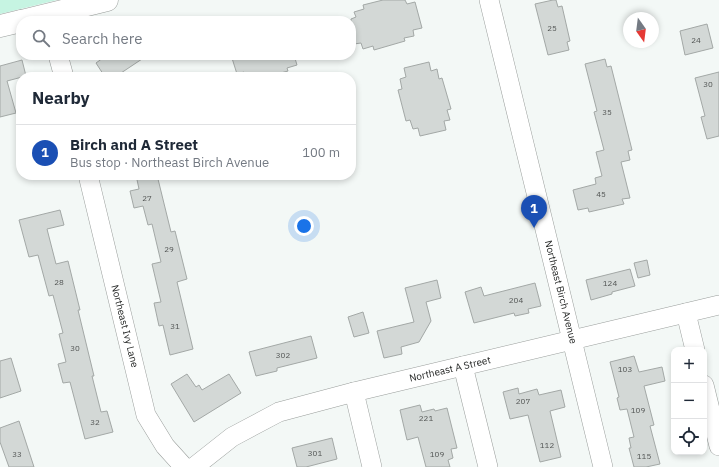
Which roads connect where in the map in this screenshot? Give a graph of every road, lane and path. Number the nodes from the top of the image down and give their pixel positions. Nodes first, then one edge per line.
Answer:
1 (107, 0) edge
2 (489, 0) edge
3 (55, 16) edge
4 (16, 22) edge
5 (0, 26) edge
6 (59, 60) edge
7 (63, 72) edge
8 (89, 180) edge
9 (719, 305) edge
10 (686, 313) junction
11 (573, 340) junction
12 (694, 347) edge
13 (464, 366) junction
14 (354, 392) junction
15 (707, 397) edge
16 (719, 446) edge
17 (184, 467) edge
18 (194, 467) edge
19 (372, 467) edge
20 (488, 467) edge
21 (603, 467) edge

1 - 3 main road
2 - 11 street, Northeast Birch Avenue
4 - 5 main road
6 - 7 street
8 - 17 street, Northeast Ivy Lane
9 - 10 street, Northeast A Street
10 - 11 street, Northeast A Street
10 - 12 street
11 - 13 street, Northeast A Street
11 - 21 street, Northeast Birch Avenue
13 - 14 street, Northeast A Street
13 - 20 street
14 - 18 street, Northeast A Street
14 - 19 street
15 - 16 street

